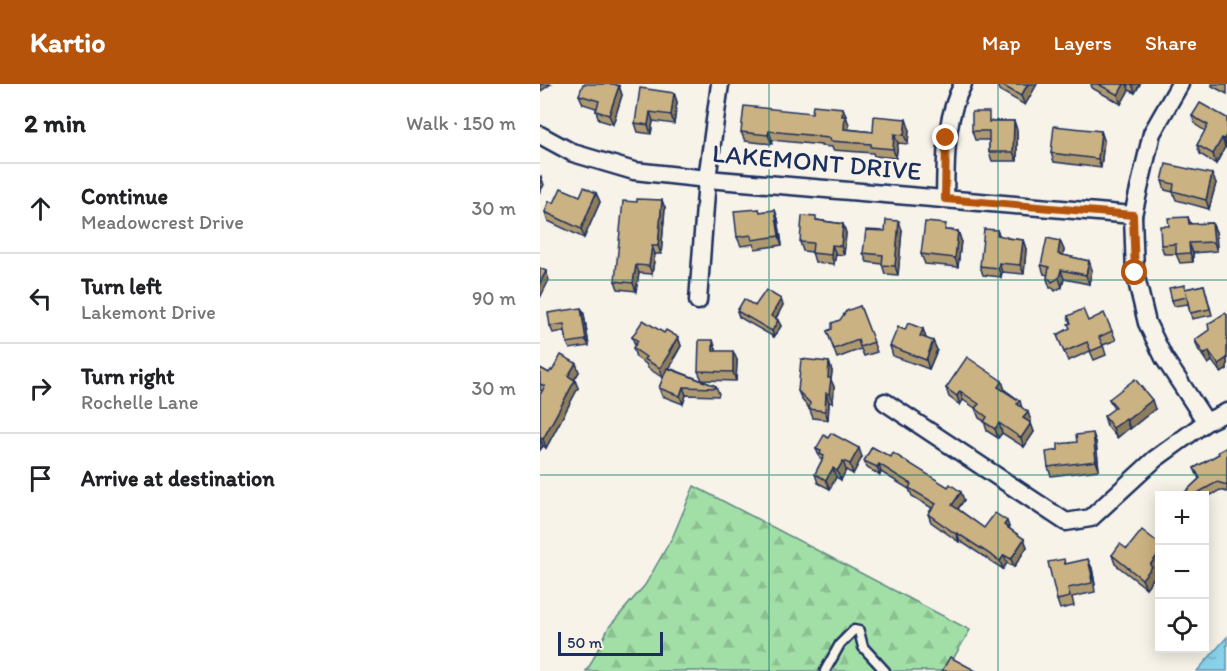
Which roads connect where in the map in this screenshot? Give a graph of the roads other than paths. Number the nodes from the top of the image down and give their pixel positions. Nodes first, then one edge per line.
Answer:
1 (720, 84) edge
2 (963, 84) edge
3 (1180, 84) edge
4 (540, 135) edge
5 (707, 179) junction
6 (945, 199) junction
7 (1133, 215) junction
8 (698, 301) dead end
9 (885, 402) dead end
10 (1227, 412) edge
11 (1206, 422) junction
12 (825, 671) edge
13 (885, 671) edge

1 - 5 street
2 - 6 street
3 - 7 street
4 - 5 street, LAKEMONT DRIVE
5 - 6 street, LAKEMONT DRIVE
5 - 8 street
6 - 7 street, LAKEMONT DRIVE
7 - 11 street
9 - 11 street
10 - 11 street
12 - 13 lane

